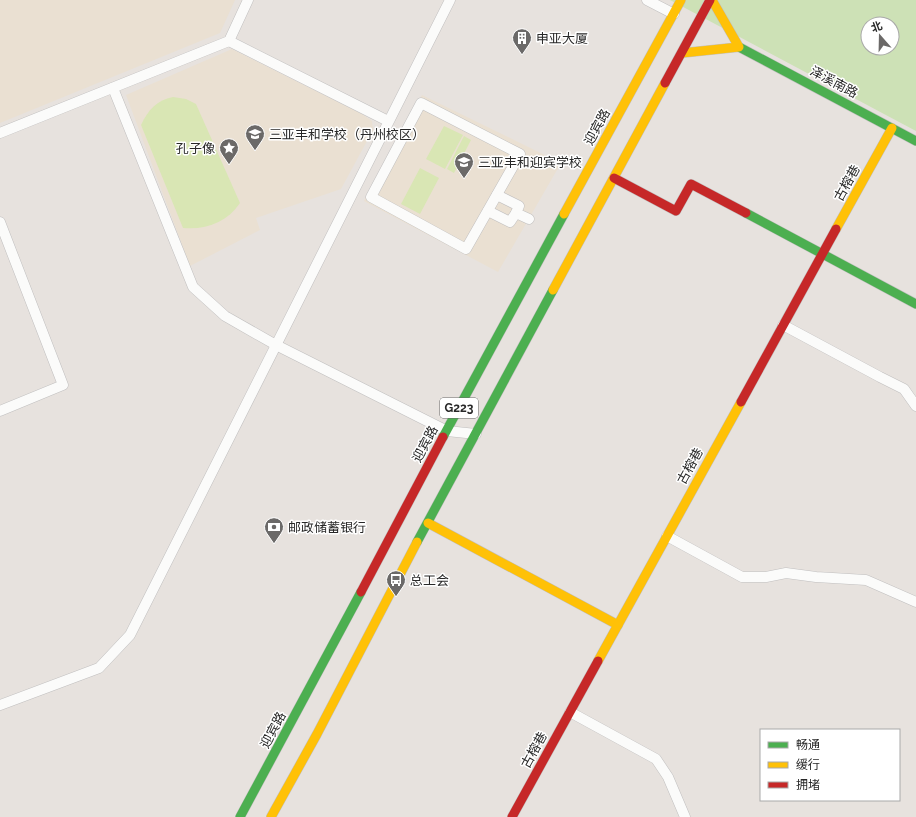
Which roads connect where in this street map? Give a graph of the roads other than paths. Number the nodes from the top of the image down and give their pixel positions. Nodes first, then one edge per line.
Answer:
1 (248, 0) edge
2 (450, 0) edge
3 (647, 0) edge
4 (681, 0) edge
5 (711, 0) edge
6 (674, 14) junction
7 (229, 41) junction
8 (739, 47) junction
9 (682, 53) junction
10 (113, 88) junction
11 (388, 121) junction
12 (892, 128) junction
13 (0, 133) edge
14 (916, 141) edge
15 (614, 178) junction
16 (497, 195) junction
17 (488, 210) junction
18 (516, 212) junction
19 (529, 219) dead end
20 (0, 222) edge
21 (822, 254) junction
22 (916, 304) edge
23 (783, 325) junction
24 (276, 345) junction
25 (916, 406) edge
26 (0, 411) edge
27 (447, 431) junction
28 (476, 434) junction
29 (447, 446) dead end
30 (447, 469) dead end
31 (442, 479) dead end
32 (444, 490) junction
33 (428, 523) junction
34 (667, 536) junction
35 (916, 602) edge
36 (618, 625) junction
37 (0, 705) edge
38 (570, 712) junction
39 (240, 817) edge
40 (271, 817) edge
41 (512, 817) edge
42 (685, 817) edge

1 - 7 street
2 - 11 street
3 - 6 street
4 - 6 main road, 迎宾路 / G223
5 - 8 main road
5 - 9 main road, G223
6 - 27 main road, 迎宾路 / G223
7 - 10 street
7 - 11 street
8 - 9 main road
8 - 12 main road, 泽溪南路
9 - 15 main road, G223
10 - 13 street
10 - 24 street
11 - 24 street
12 - 14 main road, 泽溪南路
12 - 21 main road, 古榕巷
15 - 21 main road
15 - 28 main road, G223
16 - 17 street
16 - 17 street
16 - 18 street
17 - 18 street
18 - 19 street
20 - 26 street
21 - 22 main road
21 - 23 main road, 古榕巷
23 - 25 street
23 - 34 main road, 古榕巷
24 - 27 street
24 - 37 street
27 - 28 street
27 - 29 main road
27 - 39 main road, 迎宾路 / G223
28 - 32 main road, G223
30 - 32 main road
31 - 32 main road
32 - 33 main road, G223
33 - 36 main road
33 - 40 main road, G223
34 - 35 street
34 - 36 main road, 古榕巷
36 - 38 main road, 古榕巷
38 - 41 main road, 古榕巷
38 - 42 street

